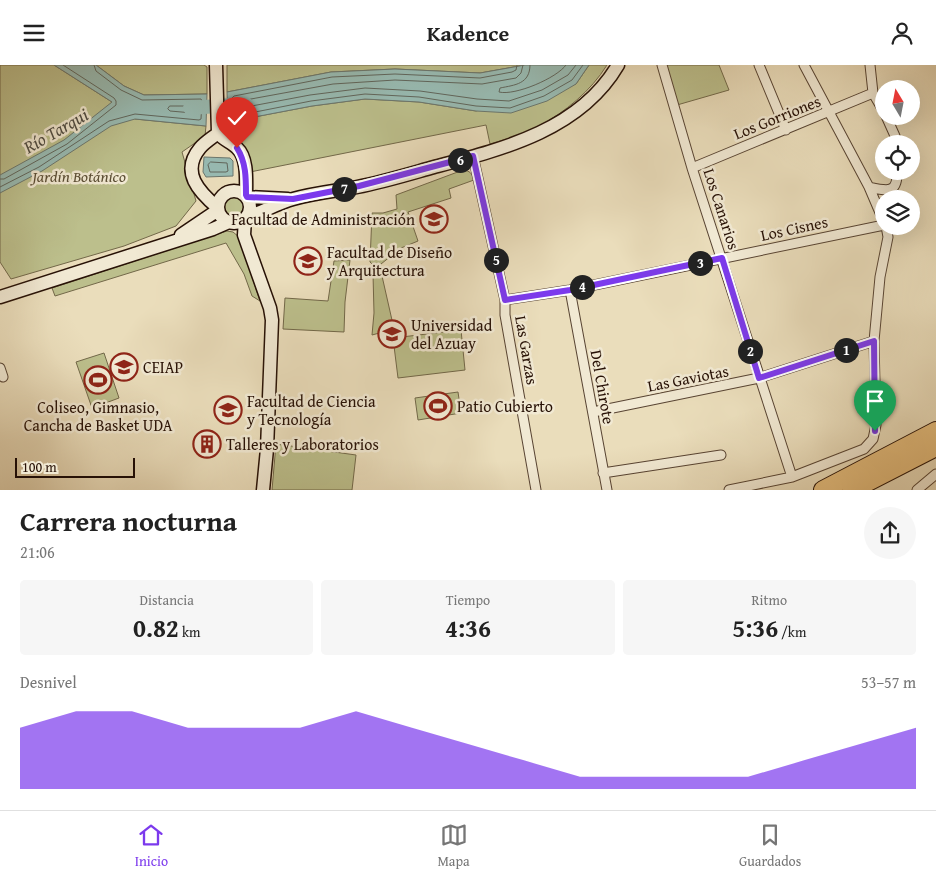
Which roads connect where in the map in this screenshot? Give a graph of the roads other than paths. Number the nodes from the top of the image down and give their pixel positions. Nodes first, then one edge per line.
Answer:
1 (216, 65) edge
2 (618, 65) edge
3 (662, 65) edge
4 (759, 65) edge
5 (804, 65) edge
6 (870, 65) edge
7 (873, 93) junction
8 (875, 96) edge
9 (828, 112) junction
10 (786, 130) junction
11 (218, 133) junction
12 (473, 156) junction
13 (692, 168) junction
14 (898, 180) edge
15 (869, 187) junction
16 (246, 196) junction
17 (293, 199) junction
18 (875, 202) edge
19 (218, 209) junction
20 (246, 218) junction
21 (230, 223) junction
22 (875, 226) edge
23 (244, 235) junction
24 (887, 235) edge
25 (163, 245) junction
26 (722, 258) junction
27 (570, 290) junction
28 (0, 297) edge
29 (505, 300) junction
30 (874, 341) junction
31 (759, 378) junction
32 (592, 412) junction
33 (936, 431) edge
34 (936, 447) edge
35 (721, 455) dead end
36 (604, 473) junction
37 (936, 473) edge
38 (792, 477) junction
39 (263, 490) edge
40 (536, 490) edge
41 (606, 490) edge
42 (729, 490) edge
43 (823, 490) edge
44 (852, 490) edge
45 (917, 490) edge

1 - 11 main road
2 - 12 main road
3 - 13 street, Los Canarios
4 - 10 street
5 - 9 street
6 - 7 street
7 - 8 street
7 - 9 street, Los Gorriones
9 - 10 street, Los Gorriones
9 - 15 street
10 - 13 street, Los Gorriones
11 - 16 main road
11 - 19 main road
12 - 17 main road
12 - 29 street, Las Garzas
13 - 26 street, Los Canarios
14 - 15 street
15 - 18 street
16 - 17 main road
16 - 19 main road
16 - 20 main road
17 - 20 main road
19 - 21 main road
19 - 25 main road
20 - 21 main road
20 - 23 main road
21 - 23 main road
21 - 25 main road
22 - 26 street, Los Cisnes
23 - 39 main road
24 - 30 street
25 - 28 main road
26 - 27 street, Los Cisnes
26 - 31 street, Los Canarios
27 - 29 street, Los Cisnes
27 - 32 street, Del Chirote
29 - 40 street, Las Garzas
30 - 31 street, Las Gaviotas
30 - 38 street
31 - 32 street, Las Gaviotas
31 - 38 street, Los Canarios
32 - 36 street, Del Chirote
33 - 43 highway
34 - 44 highway
35 - 36 street
36 - 41 street, Del Chirote
37 - 45 street
38 - 42 street

